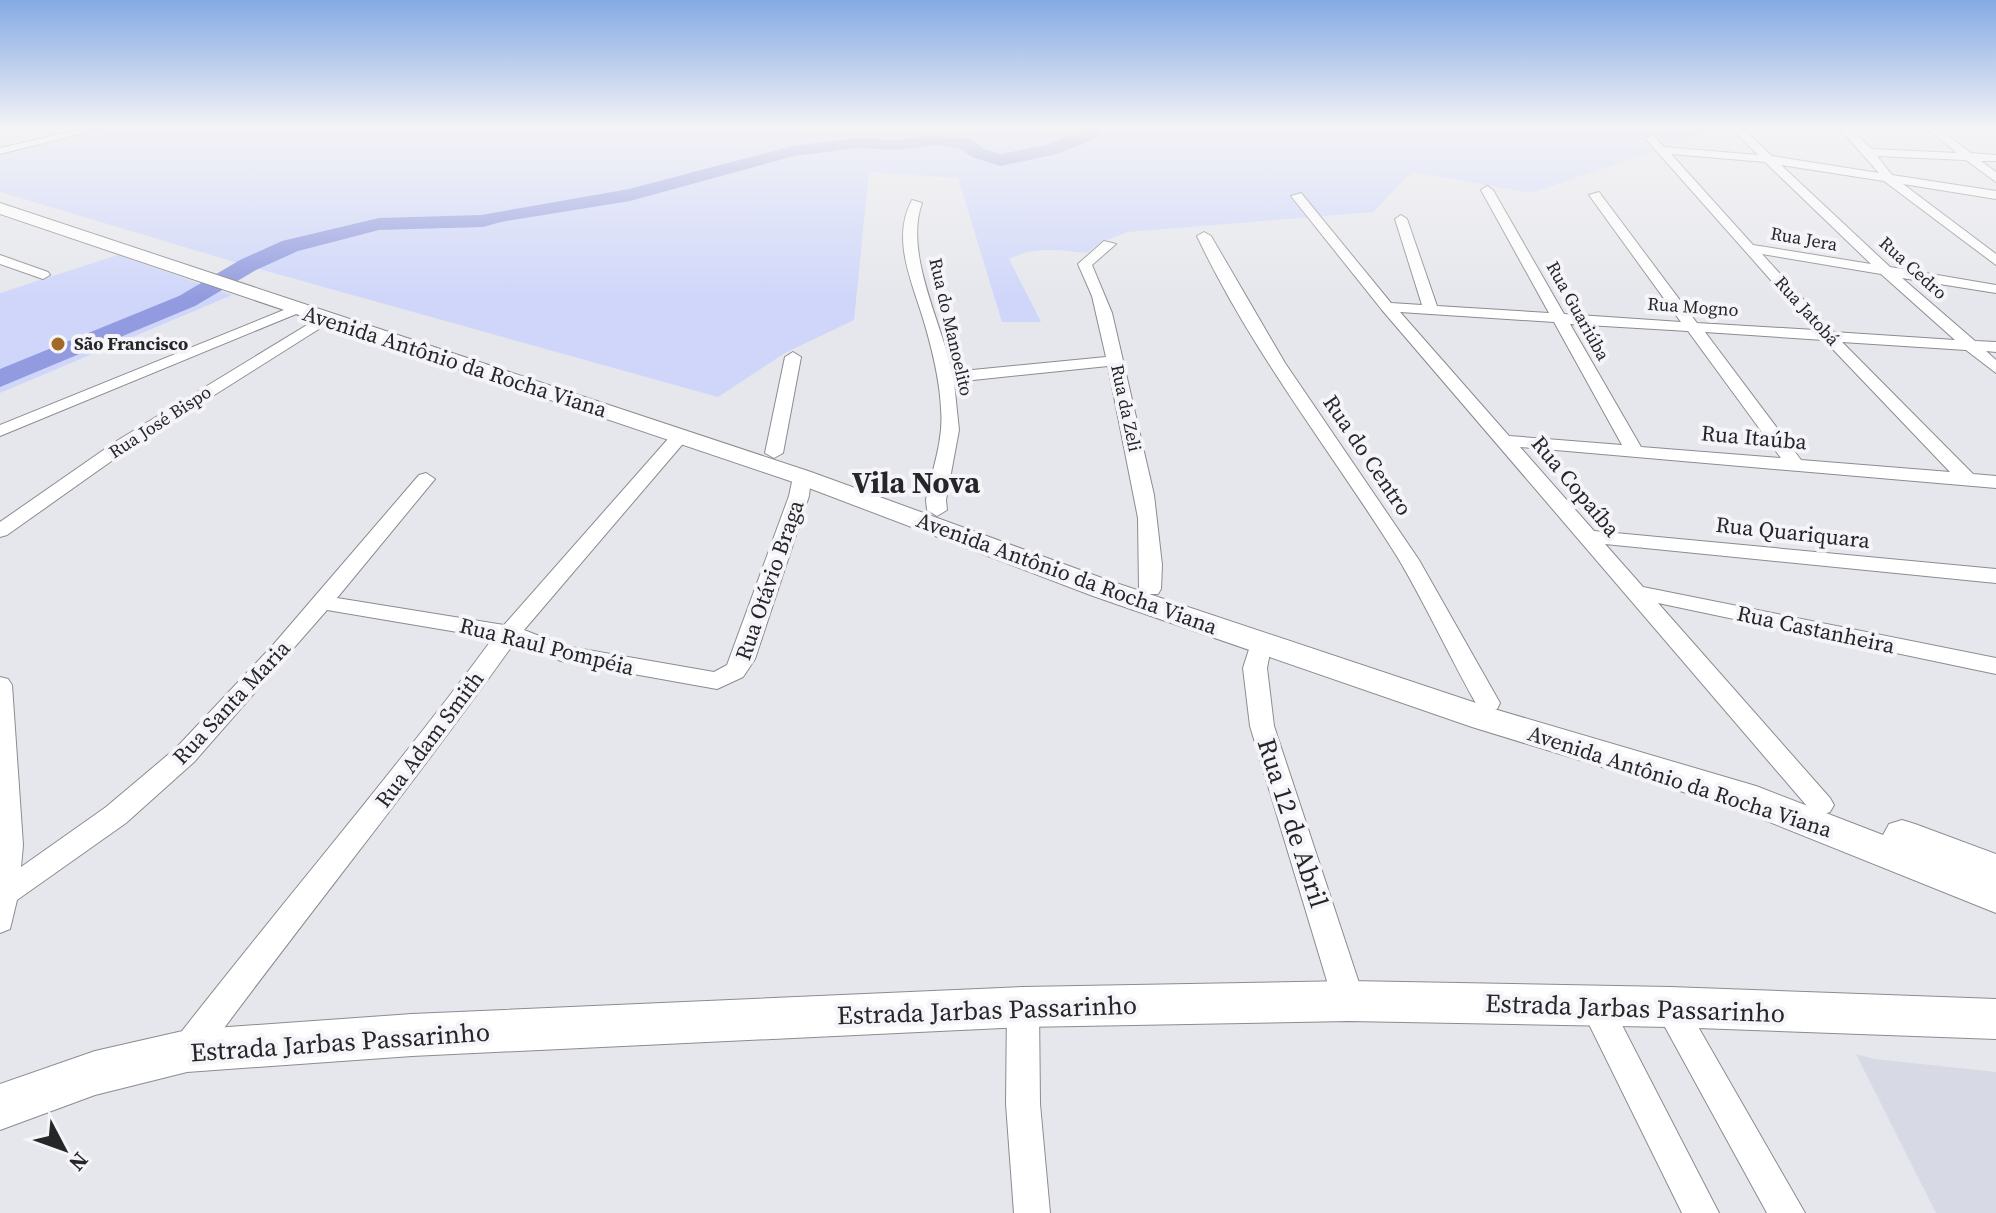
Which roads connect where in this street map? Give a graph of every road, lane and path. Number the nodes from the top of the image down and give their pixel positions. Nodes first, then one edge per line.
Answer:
1 (1693, 186) edge
2 (1795, 186) edge
3 (1898, 186) edge
4 (1936, 186) edge
5 (1487, 190) dead end
6 (1595, 195) dead end
7 (1996, 195) edge
8 (1297, 196) dead end
9 (0, 198) edge
10 (916, 203) dead end
11 (0, 208) edge
12 (1401, 219) dead end
13 (1204, 236) dead end
14 (1109, 244) dead end
15 (1749, 248) junction
16 (0, 259) edge
17 (1996, 261) edge
18 (171, 263) junction
19 (1886, 271) junction
20 (43, 275) dead end
21 (232, 283) junction
22 (1996, 289) edge
23 (1387, 307) junction
24 (296, 309) junction
25 (1431, 310) junction
26 (1560, 318) junction
27 (325, 319) junction
28 (1693, 327) junction
29 (1829, 337) junction
30 (1970, 345) junction
31 (1996, 347) edge
32 (793, 357) dead end
33 (1114, 361) junction
34 (1996, 368) edge
35 (943, 378) junction
36 (0, 431) edge
37 (681, 435) junction
38 (1507, 441) junction
39 (1634, 451) junction
40 (774, 453) junction
41 (1795, 465) junction
42 (802, 477) junction
43 (426, 479) dead end
44 (1968, 480) junction
45 (1996, 482) edge
46 (937, 510) junction
47 (0, 531) edge
48 (1586, 536) junction
49 (1996, 576) edge
50 (1150, 589) junction
51 (1636, 592) junction
52 (319, 602) junction
53 (509, 633) junction
54 (1261, 642) junction
55 (1996, 666) edge
56 (726, 678) joint
57 (0, 685) edge
58 (1488, 703) junction
59 (2, 714) edge
60 (1821, 805) junction
61 (5, 848) edge
62 (1996, 870) edge
63 (5, 893) junction
64 (1996, 896) edge
65 (0, 920) edge
66 (1349, 1001) junction
67 (1596, 1006) junction
68 (1023, 1007) junction
69 (1670, 1007) junction
70 (1992, 1021) edge
71 (187, 1051) junction
72 (0, 1107) edge
73 (1032, 1213) edge
74 (1701, 1213) edge
75 (1787, 1213) edge

1 - 15 street, Rua Jatobá
2 - 19 street, Rua Cedro
3 - 17 street
4 - 7 street
5 - 26 street, Rua Guariúba
6 - 28 street
8 - 23 street, Rua Copaíba
9 - 18 main road, Avenida Antônio da Rocha Viana
10 - 35 street, Rua do Manoelito
11 - 18 main road, Avenida Antônio da Rocha Viana
12 - 25 street
13 - 58 street, Rua do Centro
14 - 33 street, Rua da Zeli
15 - 19 street, Rua Jera
15 - 29 street, Rua Jatobá
16 - 20 street
18 - 21 main road, Avenida Antônio da Rocha Viana
19 - 22 street, Rua Jera
19 - 30 street, Rua Cedro
21 - 24 main road, Avenida Antônio da Rocha Viana
21 - 40 main road, Avenida Antônio da Rocha Viana
23 - 25 street, Rua Mogno
23 - 38 street, Rua Copaíba
24 - 27 main road, Avenida Antônio da Rocha Viana
24 - 36 street
25 - 26 street, Rua Mogno
26 - 28 street, Rua Mogno
26 - 39 street, Rua Guariúba
27 - 37 main road, Avenida Antônio da Rocha Viana
27 - 47 street, Rua José Bispo
28 - 29 street, Rua Mogno
28 - 41 street
29 - 30 street, Rua Mogno
29 - 44 street, Rua Jatobá
30 - 31 street, Rua Mogno
30 - 34 street, Rua Cedro
32 - 40 street
33 - 35 street
33 - 50 street, Rua da Zeli
35 - 46 street, Rua do Manoelito
37 - 42 main road, Avenida Antônio da Rocha Viana
37 - 53 street, Rua Adam Smith
38 - 39 street, Rua Itaúba
38 - 48 street, Rua Copaíba
39 - 41 street, Rua Itaúba
40 - 46 main road, Avenida Antônio da Rocha Viana
41 - 44 street, Rua Itaúba
42 - 54 main road, Avenida Antônio da Rocha Viana
42 - 56 street, Rua Otávio Braga
43 - 52 street, Rua Santa Maria
44 - 45 street, Rua Itaúba
46 - 50 main road, Avenida Antônio da Rocha Viana
48 - 49 street, Rua Quariquara
48 - 51 street, Rua Copaíba
50 - 58 main road, Avenida Antônio da Rocha Viana
51 - 55 street, Rua Castanheira
51 - 60 street, Rua Copaíba
52 - 53 street, Rua Raul Pompéia
52 - 63 street, Rua Santa Maria
53 - 56 street, Rua Raul Pompéia
53 - 71 street, Rua Adam Smith
54 - 64 main road, Avenida Antônio da Rocha Viana
54 - 66 street, Rua 12 de Abril
57 - 59 street
58 - 60 main road, Avenida Antônio da Rocha Viana
59 - 61 street
60 - 62 main road, Avenida Antônio da Rocha Viana
61 - 63 street
63 - 65 street
66 - 67 main road, Estrada Jarbas Passarinho
66 - 68 main road, Estrada Jarbas Passarinho
67 - 69 main road, Estrada Jarbas Passarinho
67 - 74 street
68 - 71 main road, Estrada Jarbas Passarinho
68 - 73 street
69 - 70 main road, Estrada Jarbas Passarinho
69 - 75 street
71 - 72 main road, Estrada Jarbas Passarinho

